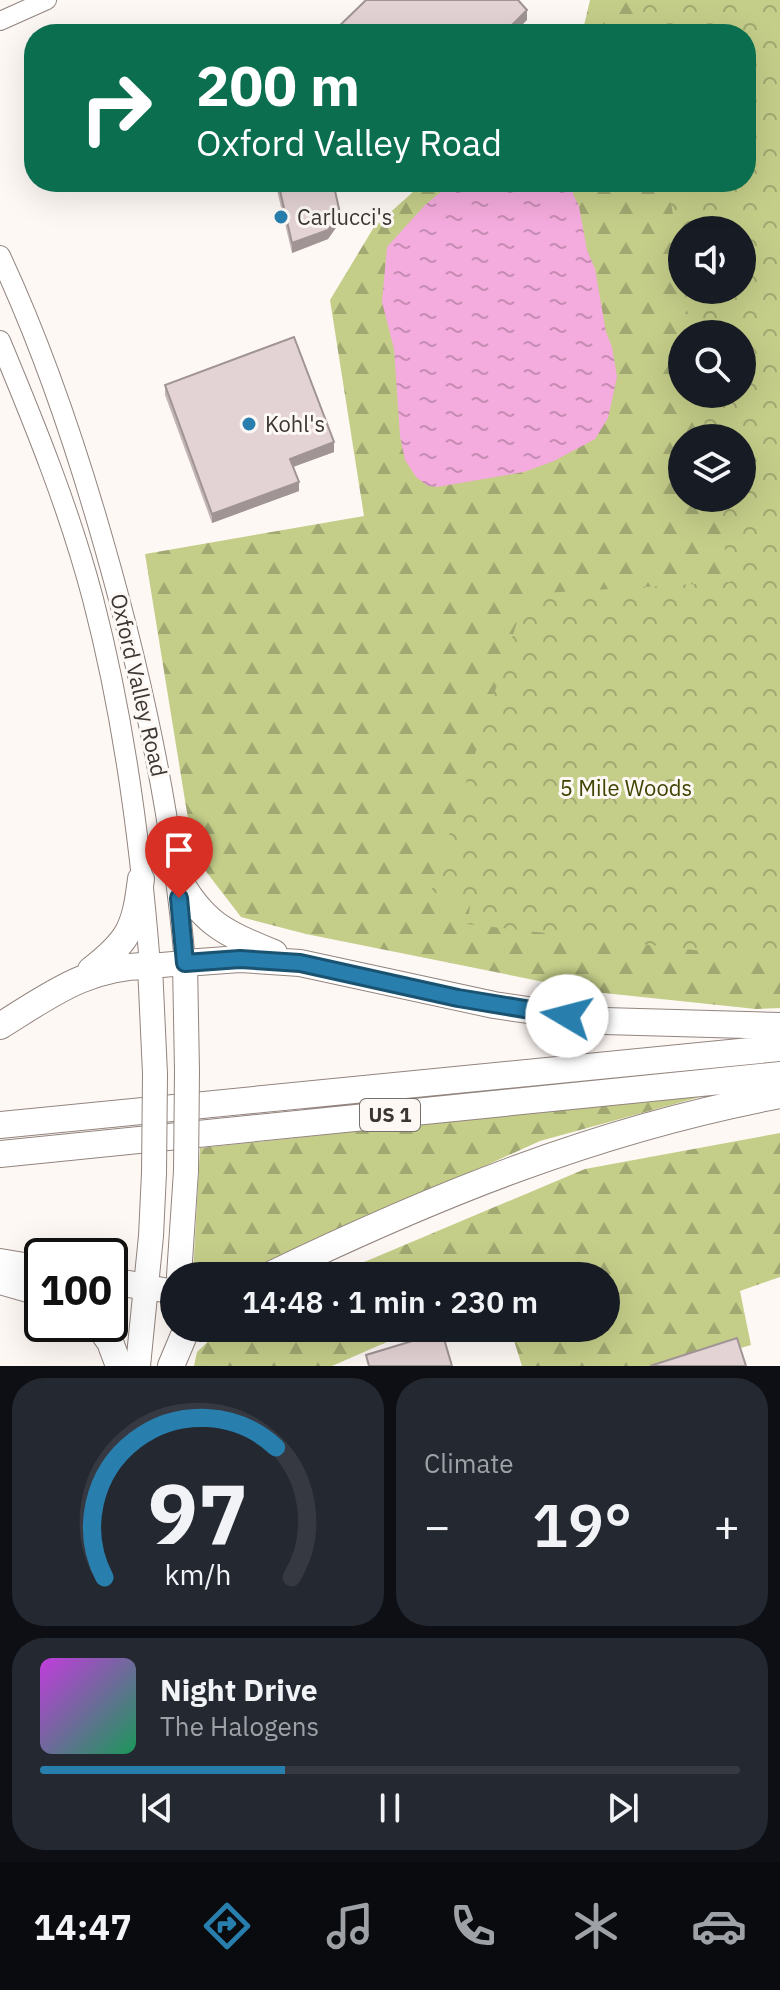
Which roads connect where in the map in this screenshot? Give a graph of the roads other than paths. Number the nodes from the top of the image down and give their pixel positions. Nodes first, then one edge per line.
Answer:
1 (47, 0) edge
2 (0, 21) edge
3 (0, 256) edge
4 (0, 341) edge
5 (176, 874) junction
6 (141, 879) junction
7 (185, 963) junction
8 (300, 963) junction
9 (150, 966) junction
10 (78, 979) junction
11 (0, 1026) edge
12 (780, 1026) edge
13 (780, 1048) edge
14 (780, 1075) edge
15 (780, 1095) edge
16 (0, 1125) edge
17 (0, 1154) edge
18 (0, 1262) edge
19 (180, 1262) edge
20 (298, 1262) edge
21 (24, 1266) edge
22 (0, 1281) edge
23 (128, 1284) edge
24 (147, 1287) junction
25 (24, 1288) edge
26 (160, 1289) edge
27 (110, 1342) edge
28 (172, 1342) edge
29 (181, 1342) edge
30 (119, 1366) edge
31 (138, 1366) edge
32 (170, 1366) edge

1 - 2 street
3 - 5 main road, Oxford Valley Road
4 - 6 main road, Oxford Valley Road
5 - 7 main road, Oxford Valley Road
5 - 8 highway
6 - 9 main road, Oxford Valley Road
6 - 10 highway
7 - 8 highway
7 - 9 main road
7 - 19 main road, Oxford Valley Road, bridge
8 - 12 highway
9 - 10 highway
9 - 24 main road, Oxford Valley Road, bridge
10 - 11 highway
13 - 16 highway, US 1
14 - 17 highway, US 1
15 - 20 highway
18 - 21 highway
22 - 25 highway
23 - 24 highway
24 - 26 main road
24 - 31 main road, Oxford Valley Road
27 - 30 highway
28 - 32 main road
29 - 32 highway

